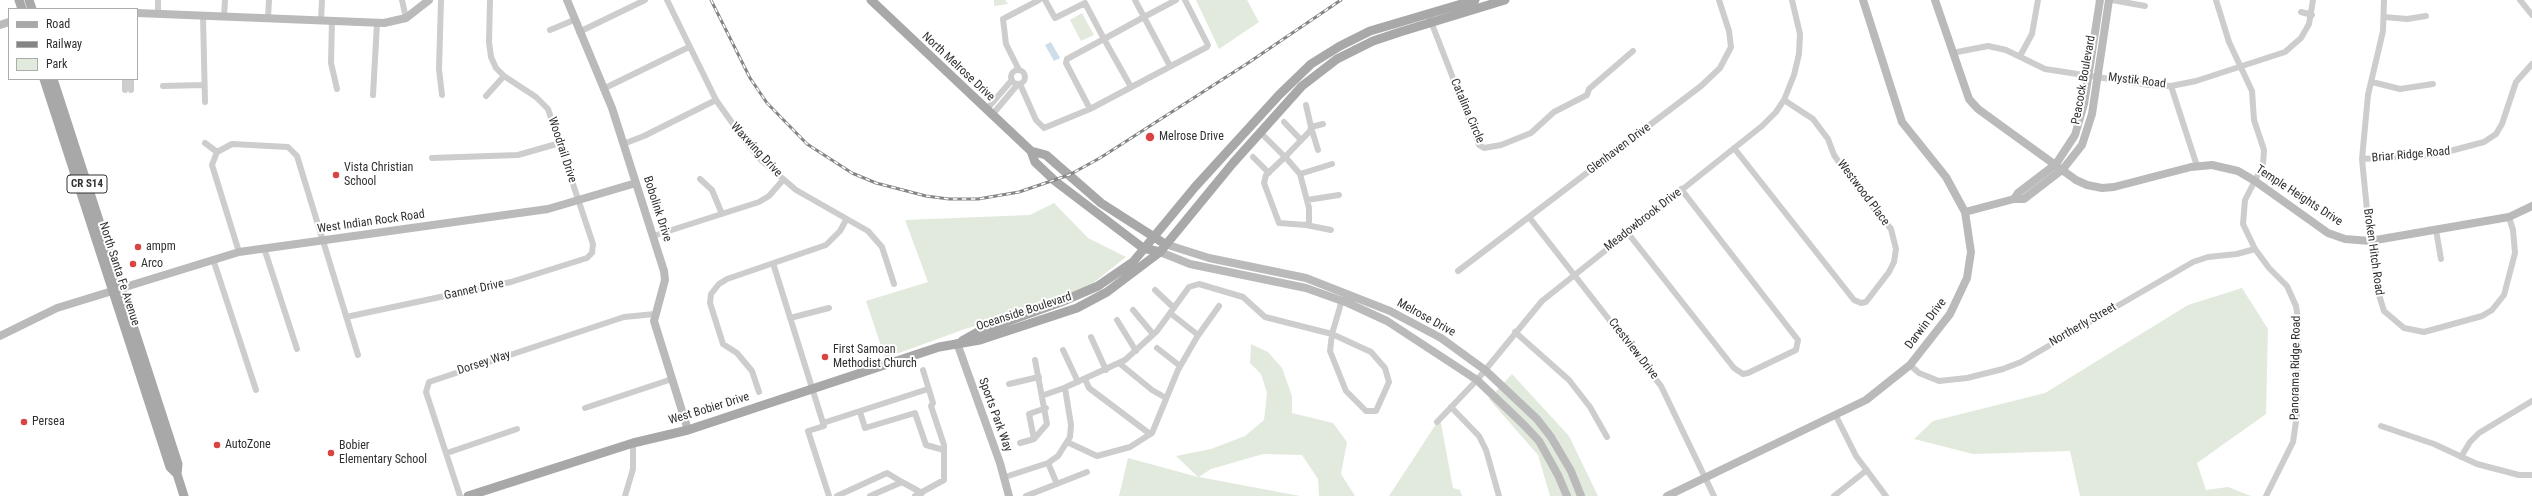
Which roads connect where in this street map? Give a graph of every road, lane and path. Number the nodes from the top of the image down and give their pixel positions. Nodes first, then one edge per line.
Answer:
1 (158, 0) edge
2 (225, 0) edge
3 (269, 0) edge
4 (322, 0) edge
5 (402, 0) edge
6 (429, 0) edge
7 (441, 0) edge
8 (490, 0) edge
9 (566, 0) edge
10 (645, 0) edge
11 (666, 0) edge
12 (870, 0) edge
13 (1039, 0) edge
14 (1045, 0) edge
15 (1135, 0) edge
16 (1176, 0) edge
17 (1185, 0) edge
18 (1475, 0) edge
19 (1505, 0) edge
20 (1719, 0) edge
21 (1792, 0) edge
22 (1863, 0) edge
23 (1935, 0) edge
24 (2038, 0) edge
25 (2100, 0) edge
26 (2111, 0) edge
27 (2216, 0) edge
28 (2313, 0) edge
29 (2384, 0) edge
30 (2520, 0) edge
31 (2145, 6) dead end
32 (2301, 12) dead end
33 (138, 14) edge
34 (158, 14) junction
35 (2312, 15) junction
36 (2532, 15) edge
37 (203, 16) junction
38 (224, 16) junction
39 (2426, 16) dead end
40 (1144, 17) junction
41 (2384, 17) junction
42 (268, 18) junction
43 (406, 18) junction
44 (1430, 18) junction
45 (321, 20) junction
46 (332, 20) junction
47 (574, 20) junction
48 (377, 23) junction
49 (550, 30) dead end
50 (579, 32) junction
51 (1104, 39) junction
52 (689, 47) junction
53 (1633, 51) dead end
54 (1952, 53) junction
55 (2020, 56) junction
56 (2532, 64) edge
57 (1170, 66) junction
58 (2241, 67) junction
59 (1019, 70) junction
60 (2089, 75) junction
61 (504, 76) junction
62 (2098, 76) junction
63 (44, 80) edge
64 (53, 80) edge
65 (125, 80) edge
66 (132, 80) edge
67 (1012, 80) junction
68 (2372, 82) junction
69 (1019, 84) junction
70 (2433, 84) dead end
71 (163, 86) dead end
72 (204, 86) junction
73 (2171, 86) junction
74 (1131, 87) junction
75 (337, 89) dead end
76 (603, 89) junction
77 (442, 95) dead end
78 (374, 96) dead end
79 (486, 96) dead end
80 (716, 100) junction
81 (1784, 100) junction
82 (205, 102) dead end
83 (1306, 105) dead end
84 (1090, 109) junction
85 (989, 112) junction
86 (1257, 119) junction
87 (1284, 122) dead end
88 (1323, 124) dead end
89 (1312, 127) junction
90 (1260, 132) junction
91 (1301, 140) junction
92 (205, 143) dead end
93 (560, 143) junction
94 (623, 144) junction
95 (1734, 148) junction
96 (1318, 150) dead end
97 (1031, 151) junction
98 (217, 152) junction
99 (1253, 157) dead end
100 (1285, 157) junction
101 (432, 158) dead end
102 (2362, 159) junction
103 (1233, 163) junction
104 (1332, 164) dead end
105 (2197, 166) junction
106 (2060, 167) junction
107 (1269, 173) junction
108 (1300, 174) junction
109 (700, 179) dead end
110 (783, 180) junction
111 (2256, 181) junction
112 (636, 183) junction
113 (1681, 189) junction
114 (1339, 195) dead end
115 (1307, 200) junction
116 (579, 201) junction
117 (2532, 206) edge
118 (1965, 212) junction
119 (722, 214) junction
120 (1529, 217) junction
121 (2509, 217) junction
122 (846, 220) junction
123 (1306, 225) junction
124 (1331, 230) dead end
125 (2436, 230) junction
126 (1627, 232) junction
127 (653, 236) junction
128 (1152, 238) junction
129 (324, 241) junction
130 (2370, 241) junction
131 (264, 248) junction
132 (1143, 248) junction
133 (1162, 248) junction
134 (2255, 249) junction
135 (240, 252) junction
136 (595, 254) joint
137 (213, 259) junction
138 (2442, 259) dead end
139 (773, 264) junction
140 (1458, 271) dead end
141 (1574, 274) junction
142 (894, 284) dead end
143 (122, 290) junction
144 (1155, 290) dead end
145 (112, 292) junction
146 (1342, 300) junction
147 (1219, 306) dead end
148 (829, 308) dead end
149 (1174, 308) junction
150 (1132, 310) dead end
151 (1170, 313) junction
152 (655, 314) junction
153 (346, 317) junction
154 (790, 318) junction
155 (1117, 320) dead end
156 (1515, 332) junction
157 (1, 334) edge
158 (1154, 334) junction
159 (1332, 334) junction
160 (1198, 335) junction
161 (1091, 337) dead end
162 (957, 343) junction
163 (1156, 348) dead end
164 (297, 349) dead end
165 (1063, 350) dead end
166 (1136, 351) junction
167 (358, 355) dead end
168 (1035, 360) dead end
169 (1119, 363) junction
170 (136, 364) junction
171 (1910, 365) junction
172 (1180, 366) junction
173 (923, 370) dead end
174 (1106, 370) junction
175 (1485, 370) junction
176 (1039, 377) junction
177 (672, 379) junction
178 (1085, 379) junction
179 (1477, 380) junction
180 (1078, 382) junction
181 (152, 384) junction
182 (1009, 384) dead end
183 (1065, 388) junction
184 (928, 389) junction
185 (256, 390) dead end
186 (814, 390) junction
187 (759, 392) dead end
188 (1044, 395) junction
189 (1166, 398) junction
190 (2532, 401) edge
191 (1451, 407) junction
192 (585, 408) dead end
193 (1046, 408) junction
194 (860, 412) junction
195 (1836, 416) junction
196 (1437, 422) dead end
197 (823, 424) junction
198 (161, 425) junction
199 (2381, 426) dead end
200 (517, 429) dead end
201 (688, 430) junction
202 (1150, 434) junction
203 (1607, 437) dead end
204 (1034, 439) junction
205 (1067, 442) junction
206 (633, 443) junction
207 (1020, 443) dead end
208 (944, 450) junction
209 (447, 453) junction
210 (2461, 457) junction
211 (1048, 463) junction
212 (1867, 470) junction
213 (1087, 472) dead end
214 (1706, 476) junction
215 (2532, 476) edge
216 (1004, 477) junction
217 (902, 482) junction
218 (1057, 484) junction
219 (922, 493) junction
220 (184, 496) edge
221 (460, 496) edge
222 (468, 496) edge
223 (625, 496) edge
224 (829, 496) edge
225 (837, 496) edge
226 (870, 496) edge
227 (915, 496) edge
228 (1009, 496) edge
229 (1026, 496) edge
230 (1499, 496) edge
231 (1567, 496) edge
232 (1581, 496) edge
233 (1667, 496) edge
234 (1714, 496) edge
235 (1834, 496) edge
236 (1886, 496) edge
237 (2266, 496) edge

1 - 34 street
2 - 38 street
3 - 42 street
4 - 45 street
5 - 43 street
6 - 43 street
7 - 77 street
8 - 61 street, Woodrail Drive
9 - 47 street, Bobolink Drive
10 - 50 street
11 - 52 street, Waxwing Drive
12 - 85 main road, North Melrose Drive
13 - 59 street
14 - 51 street
15 - 40 street
16 - 40 street
17 - 57 street
18 - 44 main road, Oceanside Boulevard
19 - 44 main road, Oceanside Boulevard
20 - 120 street, Glenhaven Drive
21 - 81 street, Meadowbrook Drive
22 - 118 street, Darwin Drive
23 - 54 street, Temple Heights Drive
24 - 55 street
25 - 60 street, Peacock Boulevard
26 - 31 street
26 - 62 street, Peacock Boulevard
27 - 58 street, Panorama Ridge Road
28 - 35 street, Mystik Road
29 - 41 street, Broken Hitch Road
30 - 36 street
32 - 35 street
33 - 34 street
34 - 37 street
35 - 58 street, Mystik Road
37 - 38 street
37 - 72 street
38 - 42 street
39 - 41 street
40 - 51 street
40 - 57 street
41 - 68 street, Broken Hitch Road
42 - 45 street
43 - 48 street
44 - 53 street, Catalina Circle
44 - 86 main road, Oceanside Boulevard
44 - 90 main road, Oceanside Boulevard
45 - 46 street
46 - 48 street
46 - 75 street
47 - 49 street
47 - 50 street, Bobolink Drive
48 - 78 street
50 - 76 street, Bobolink Drive
51 - 74 street
51 - 84 street
52 - 76 street
52 - 80 street, Waxwing Drive
54 - 55 street, Mystik Road
54 - 106 street, Temple Heights Drive
55 - 60 street, Mystik Road
56 - 102 street, Briar Ridge Road
57 - 74 street
58 - 73 street, Mystik Road
58 - 111 street, Panorama Ridge Road
59 - 67 street
59 - 69 street
60 - 62 street, Mystik Road
60 - 106 street, Peacock Boulevard
61 - 79 street
61 - 93 street, Woodrail Drive
62 - 73 street, Mystik Road
62 - 106 street, Peacock Boulevard
63 - 145 main road, North Santa Fe Avenue / CR S14
64 - 143 main road, North Santa Fe Avenue / CR S14
65 - 66 street
67 - 69 street
67 - 85 street
68 - 70 street
68 - 102 street, Broken Hitch Road
69 - 84 street
69 - 85 street
71 - 72 street
72 - 82 street
73 - 105 street
74 - 84 street
76 - 94 street, Bobolink Drive
80 - 94 street
80 - 110 street, Waxwing Drive
81 - 95 street, Meadowbrook Drive
81 - 95 street, Westwood Place
83 - 89 street
85 - 97 main road, North Melrose Drive
86 - 103 main road
86 - 128 main road, Oceanside Boulevard
87 - 91 street
88 - 89 street
89 - 91 street
89 - 96 street
90 - 100 street
90 - 103 main road, Oceanside Boulevard
91 - 100 street
92 - 98 street
93 - 101 street
93 - 116 street, Woodrail Drive
94 - 112 street, Bobolink Drive
95 - 113 street, Meadowbrook Drive
97 - 128 main road, North Melrose Drive
97 - 132 main road, North Melrose Drive
98 - 129 street
98 - 135 street
99 - 107 street
100 - 107 street
100 - 108 street
102 - 130 street, Broken Hitch Road
103 - 133 main road, Oceanside Boulevard
104 - 108 street
105 - 106 street, Temple Heights Drive
105 - 111 street, Temple Heights Drive
106 - 118 street, Peacock Boulevard
107 - 123 street
108 - 115 street
109 - 119 street
110 - 119 street
110 - 122 street, Waxwing Drive
111 - 130 street, Temple Heights Drive
111 - 134 street, Panorama Ridge Road
112 - 116 street, West Indian Rock Road
112 - 127 street, Bobolink Drive
113 - 126 street, Meadowbrook Drive
113 - 126 street
114 - 115 street
115 - 123 street
116 - 129 street, West Indian Rock Road
116 - 136 street, Woodrail Drive
117 - 121 street, Temple Heights Drive
118 - 171 street, Darwin Drive
119 - 127 street
120 - 140 street, Glenhaven Drive
120 - 141 street, Crestview Drive
121 - 125 street, Temple Heights Drive
121 - 130 street, Broken Hitch Road
122 - 139 street
122 - 142 street, Waxwing Drive
123 - 124 street
125 - 130 street, Temple Heights Drive
125 - 138 street
126 - 141 street, Meadowbrook Drive
127 - 152 street, Bobolink Drive
128 - 132 main road, Oceanside Boulevard
128 - 133 main road, Melrose Drive
129 - 131 street, West Indian Rock Road
129 - 153 street
131 - 135 street, West Indian Rock Road
131 - 164 street
132 - 133 main road, Melrose Drive
132 - 162 main road, Oceanside Boulevard
133 - 146 street, Melrose Drive
133 - 162 main road, Oceanside Boulevard
133 - 175 street, Melrose Drive
134 - 171 street, Northerly Street
134 - 237 street, Panorama Ridge Road
135 - 137 street, West Indian Rock Road
136 - 153 street, Gannet Drive
137 - 143 street, West Indian Rock Road
137 - 185 street
139 - 154 street
139 - 187 street
141 - 156 street, Meadowbrook Drive
141 - 214 street, Crestview Drive
143 - 145 street, West Indian Rock Road
143 - 181 main road, North Santa Fe Avenue / CR S14
144 - 149 street
145 - 157 street, West Indian Rock Road
145 - 170 main road, North Santa Fe Avenue / CR S14
146 - 159 street
146 - 179 street, Melrose Drive
147 - 160 street
148 - 154 street
149 - 151 street
149 - 159 street
150 - 158 street
151 - 158 street
151 - 160 street
152 - 177 street, Bobolink Drive
152 - 209 street, Dorsey Way
153 - 167 street
154 - 186 street
155 - 166 street
156 - 175 street, Meadowbrook Drive
156 - 203 street
158 - 166 street
159 - 159 street
160 - 172 street
161 - 174 street
162 - 186 main road, West Bobier Drive
162 - 216 street, Sports Park Way
163 - 172 street
165 - 180 street
166 - 169 street
168 - 176 street
169 - 174 street
169 - 189 street
170 - 181 main road
170 - 198 main road, North Santa Fe Avenue / CR S14
171 - 195 street, Darwin Drive
172 - 189 street
173 - 184 street
174 - 178 street
175 - 179 street, Meadowbrook Drive
175 - 232 street, Melrose Drive
176 - 182 street
176 - 188 street
177 - 192 street
177 - 201 street, Bobolink Drive
178 - 180 street
178 - 202 street
179 - 191 street, Meadowbrook Drive
179 - 231 street, Melrose Drive
180 - 183 street
181 - 198 main road, North Santa Fe Avenue / CR S14
183 - 188 street
183 - 205 street
184 - 194 street
184 - 208 street
186 - 197 street
186 - 201 main road, West Bobier Drive
188 - 193 street
189 - 202 street
190 - 210 street
191 - 196 street, Meadowbrook Drive
191 - 230 street
193 - 204 street
193 - 204 street
194 - 197 street
194 - 208 street
195 - 212 street
195 - 214 street, Darwin Drive
197 - 224 street
198 - 220 main road, North Santa Fe Avenue / CR S14
199 - 210 street
200 - 209 street
201 - 206 main road, West Bobier Drive
202 - 205 street
204 - 207 street
205 - 211 street
206 - 222 main road, West Bobier Drive
206 - 223 street
208 - 219 street
209 - 221 street, Dorsey Way
210 - 215 street
211 - 216 street
211 - 218 street
212 - 235 street
212 - 236 street
213 - 218 street
214 - 233 street, Darwin Drive
214 - 234 street, Crestview Drive
216 - 228 street, Sports Park Way
217 - 219 street
217 - 225 street
217 - 226 street
218 - 229 street
219 - 227 street

